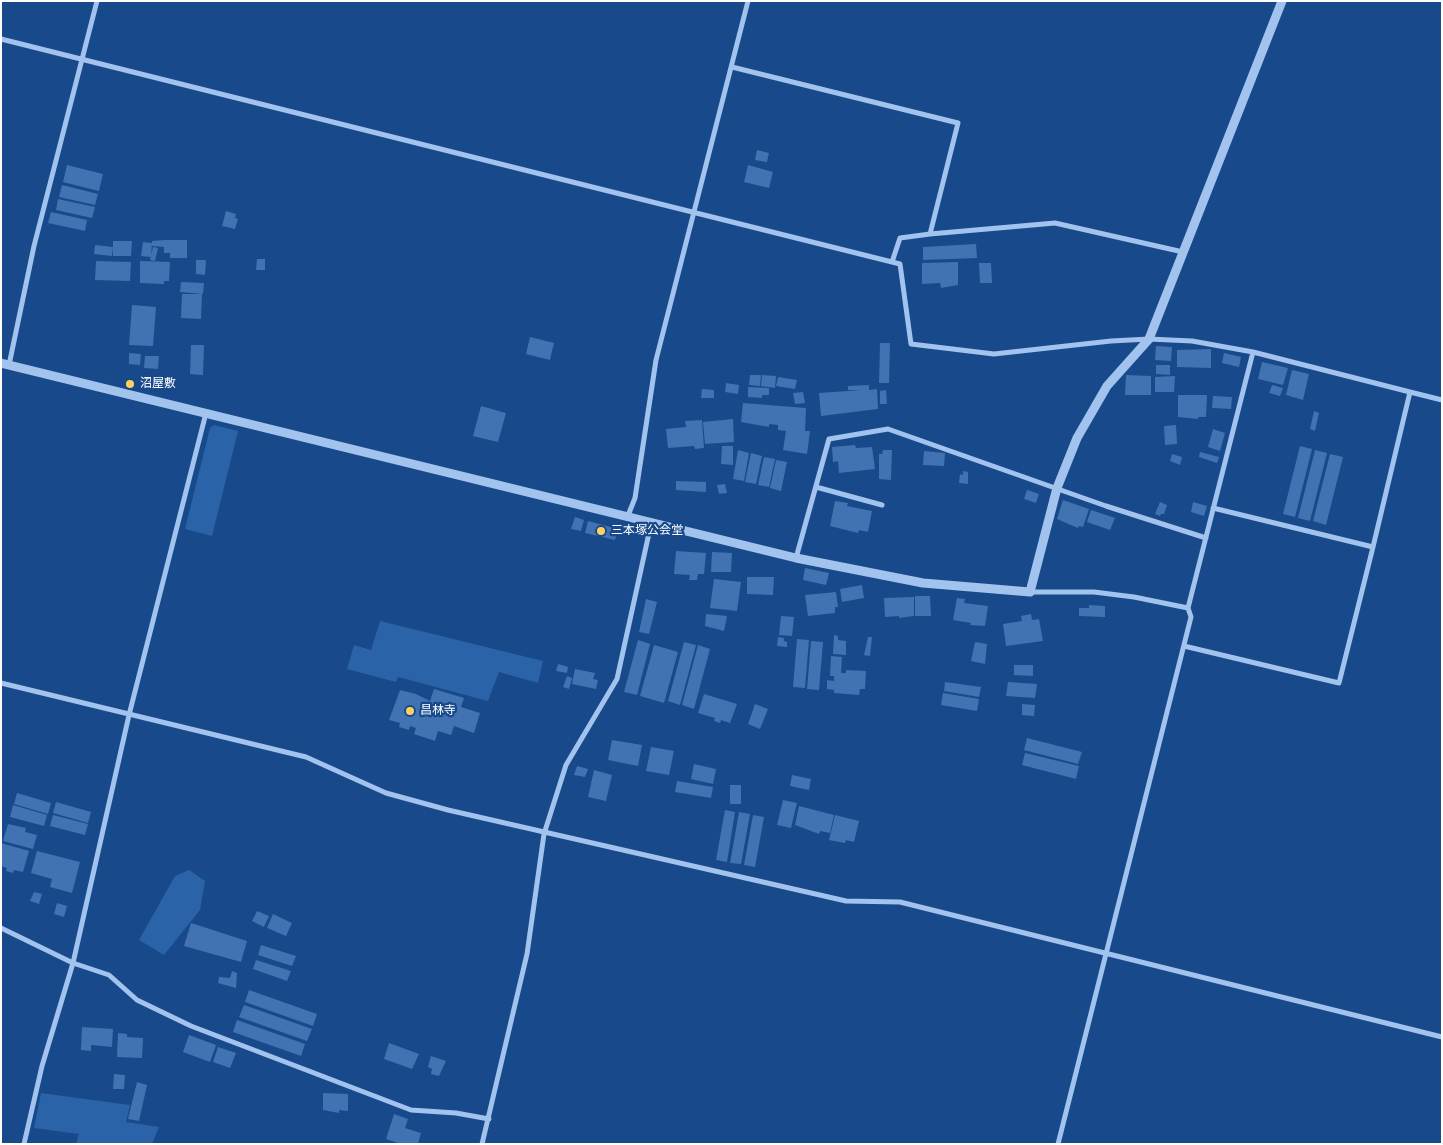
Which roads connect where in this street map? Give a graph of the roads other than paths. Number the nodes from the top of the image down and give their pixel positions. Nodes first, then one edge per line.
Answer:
1 (97, 1) edge
2 (748, 1) edge
3 (1282, 1) edge
4 (1, 39) edge
5 (82, 59) junction
6 (732, 67) junction
7 (695, 212) junction
8 (930, 234) junction
9 (1183, 252) junction
10 (892, 262) junction
11 (1149, 339) junction
12 (1253, 352) junction
13 (5, 364) edge
14 (1410, 392) junction
15 (1442, 400) edge
16 (206, 414) junction
17 (816, 487) junction
18 (1057, 488) junction
19 (882, 505) dead end
20 (1213, 508) junction
21 (627, 518) junction
22 (651, 524) junction
23 (1206, 538) junction
24 (1372, 547) junction
25 (796, 558) junction
26 (1030, 592) junction
27 (1188, 608) junction
28 (1184, 646) junction
29 (1, 683) edge
30 (129, 715) junction
31 (544, 834) junction
32 (1, 928) edge
33 (1105, 953) junction
34 (73, 963) junction
35 (1442, 1037) edge
36 (489, 1119) junction
37 (24, 1144) edge
38 (482, 1144) edge
39 (1058, 1144) edge

1 - 5 street
2 - 6 street
3 - 9 street
4 - 5 street
5 - 7 street
5 - 13 street
6 - 7 street
6 - 8 street
7 - 10 street
7 - 21 street
8 - 9 street
8 - 10 street
9 - 11 street
10 - 11 street
11 - 12 street
11 - 18 street
12 - 14 street
12 - 20 street
13 - 16 street
14 - 15 street
14 - 24 street
16 - 21 street
16 - 30 street
17 - 18 street
17 - 19 street
17 - 25 street
18 - 23 street
18 - 26 street
20 - 23 street
20 - 24 street
21 - 22 street
22 - 25 street
22 - 31 street
23 - 27 street
24 - 28 street
25 - 26 street
26 - 27 street
27 - 28 street
28 - 33 street
29 - 30 street
30 - 31 street
30 - 34 street
31 - 33 street
31 - 36 street
32 - 34 street
33 - 35 street
33 - 39 street
34 - 36 street
34 - 37 street
36 - 38 street

